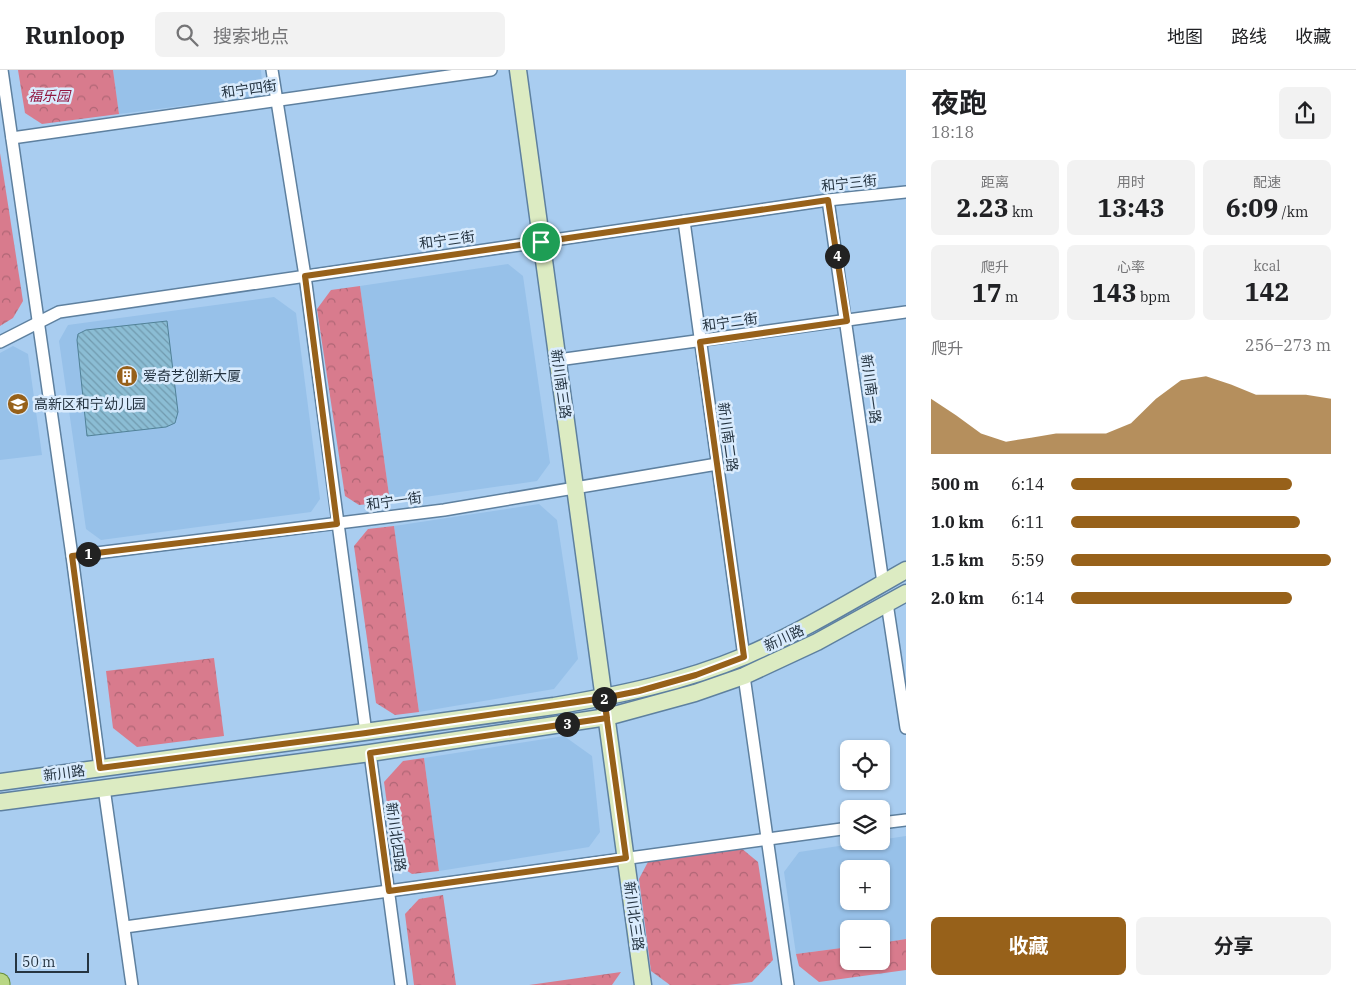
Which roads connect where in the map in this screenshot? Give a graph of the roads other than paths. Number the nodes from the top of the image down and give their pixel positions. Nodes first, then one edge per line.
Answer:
1 (2, 70) edge
2 (272, 70) edge
3 (491, 70) edge
4 (518, 70) edge
5 (277, 100) junction
6 (12, 138) junction
7 (906, 192) edge
8 (828, 200) junction
9 (684, 221) junction
10 (541, 242) junction
11 (305, 276) junction
12 (906, 312) edge
13 (847, 321) junction
14 (38, 322) junction
15 (0, 342) edge
16 (700, 342) junction
17 (558, 360) junction
18 (717, 464) junction
19 (575, 488) junction
20 (337, 524) junction
21 (72, 556) junction
22 (906, 570) edge
23 (883, 583) junction
24 (906, 593) edge
25 (887, 604) junction
26 (744, 657) junction
27 (744, 676) junction
28 (604, 698) junction
29 (607, 718) junction
30 (906, 728) edge
31 (366, 733) junction
32 (370, 753) junction
33 (100, 768) junction
34 (0, 782) edge
35 (104, 788) junction
36 (0, 802) edge
37 (906, 820) edge
38 (890, 822) edge
39 (840, 829) edge
40 (767, 839) junction
41 (626, 858) junction
42 (389, 891) junction
43 (125, 927) junction
44 (132, 985) edge
45 (402, 985) edge
46 (644, 985) edge
47 (788, 985) edge

1 - 6 street
2 - 5 street
3 - 5 street, 和宁四街
4 - 10 street, 新川南三路
5 - 6 street, 和宁四街
5 - 11 street
6 - 14 street
7 - 8 street, 和宁三街
8 - 9 street, 和宁三街
8 - 13 street, 新川南一路
9 - 10 street, 和宁三街
9 - 16 street, 新川南二路
10 - 11 street, 和宁三街
10 - 17 street, 新川南三路
11 - 14 street, 和宁三街
11 - 20 street
12 - 13 street, 和宁二街
13 - 16 street, 和宁二街
13 - 23 street, 新川南一路
14 - 15 street, 和宁三街
14 - 21 street
16 - 17 street, 和宁二街
16 - 18 street, 新川南二路
17 - 19 street, 新川南三路
18 - 19 street, 和宁一街
18 - 26 street, 新川南二路
19 - 20 street, 和宁一街
19 - 28 street, 新川南三路
20 - 21 street, 和宁一街
20 - 31 street
21 - 33 street
22 - 23 street, 新川路
23 - 26 street, 新川路
24 - 25 street, 新川路
25 - 27 street, 新川路
25 - 30 street
26 - 28 street, 新川路
27 - 29 street, 新川路
27 - 40 street
28 - 29 street, 新川北三路
28 - 31 street, 新川路
29 - 32 street, 新川路
29 - 41 street, 新川北三路
31 - 33 street, 新川路
32 - 35 street, 新川路
32 - 42 street, 新川北四路
33 - 34 street, 新川路
35 - 36 street, 新川路
35 - 43 street
37 - 38 street
39 - 40 street
40 - 41 street
40 - 47 street
41 - 42 street
41 - 46 street, 新川北三路
42 - 43 street
42 - 45 street, 新川北四路
43 - 44 street

